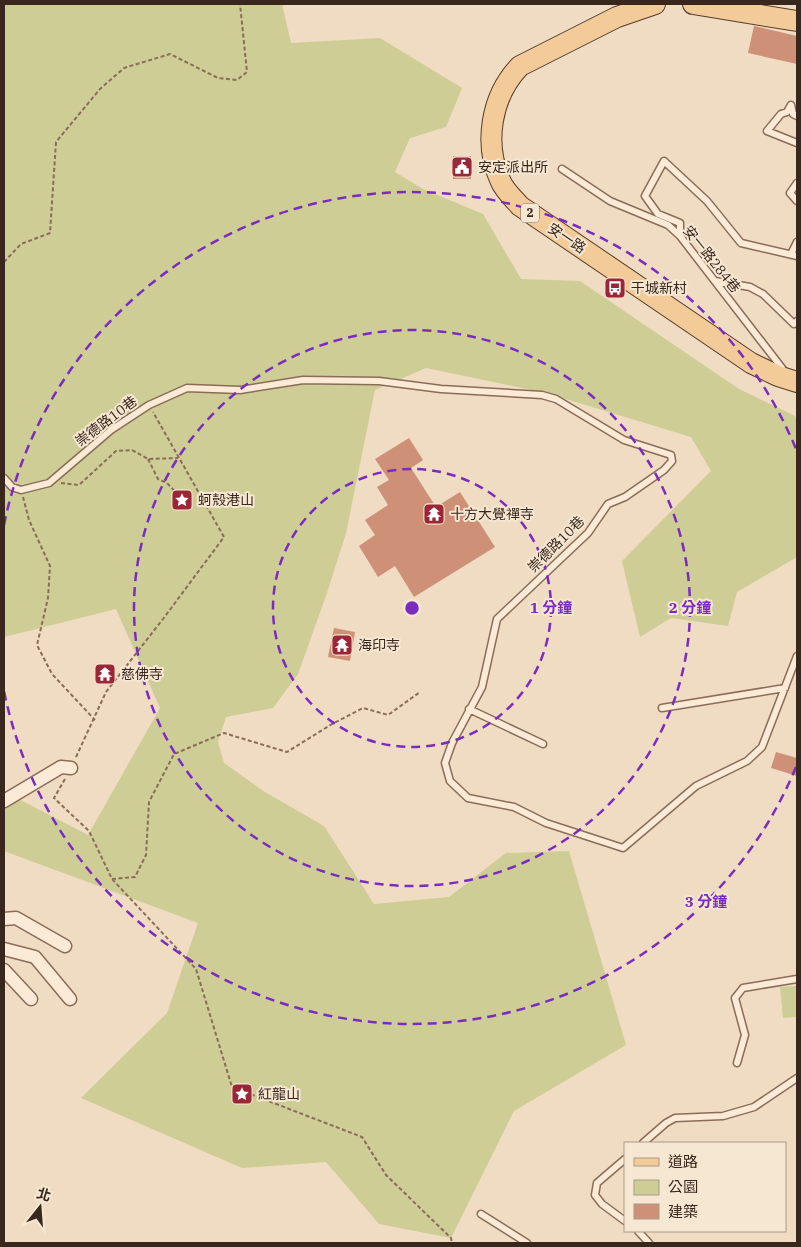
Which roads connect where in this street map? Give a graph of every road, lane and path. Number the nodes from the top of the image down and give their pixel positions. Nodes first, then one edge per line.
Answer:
1 (240, 4) edge
2 (655, 4) edge
3 (693, 4) edge
4 (797, 21) edge
5 (797, 116) edge
6 (797, 143) edge
7 (562, 169) dead end
8 (797, 183) edge
9 (797, 201) edge
10 (680, 236) junction
11 (797, 242) edge
12 (794, 255) edge
13 (4, 262) edge
14 (715, 281) junction
15 (797, 321) edge
16 (794, 381) edge
17 (149, 405) junction
18 (178, 458) junction
19 (148, 459) junction
20 (4, 478) edge
21 (49, 482) junction
22 (21, 490) junction
23 (185, 502) dead end
24 (797, 656) edge
25 (785, 688) junction
26 (420, 692) dead end
27 (662, 708) dead end
28 (470, 709) junction
29 (95, 720) junction
30 (543, 744) dead end
31 (71, 768) junction
32 (4, 801) edge
33 (112, 878) junction
34 (4, 919) edge
35 (66, 946) dead end
36 (4, 949) edge
37 (4, 970) edge
38 (797, 979) edge
39 (31, 999) dead end
40 (70, 999) dead end
41 (737, 1063) dead end
42 (797, 1078) edge
43 (644, 1142) edge
44 (624, 1160) edge
45 (481, 1214) dead end
46 (624, 1220) edge
47 (639, 1232) edge
48 (452, 1243) edge
49 (527, 1243) edge
50 (649, 1243) edge

1 - 13 path
2 - 16 main road, 安一路 / 2
3 - 4 main road
5 - 6 lane
7 - 10 lane, 安一路284巷
8 - 9 lane
10 - 12 lane
10 - 14 lane, 安一路284巷
11 - 12 lane
14 - 15 lane
14 - 16 lane, 安一路284巷
17 - 18 path
17 - 21 lane, 崇德路10巷
17 - 28 lane, 崇德路10巷
18 - 19 path
18 - 29 path
19 - 21 path
19 - 23 path
20 - 22 lane
21 - 22 lane
22 - 29 path
24 - 25 lane, 崇德路10巷
25 - 27 lane
25 - 28 lane, 崇德路10巷
26 - 33 path
28 - 30 lane
29 - 31 path
31 - 32 street
31 - 33 path
33 - 48 path
34 - 35 street
36 - 40 street
37 - 39 street
38 - 41 lane
42 - 43 lane
44 - 46 lane
45 - 49 lane
47 - 50 lane

